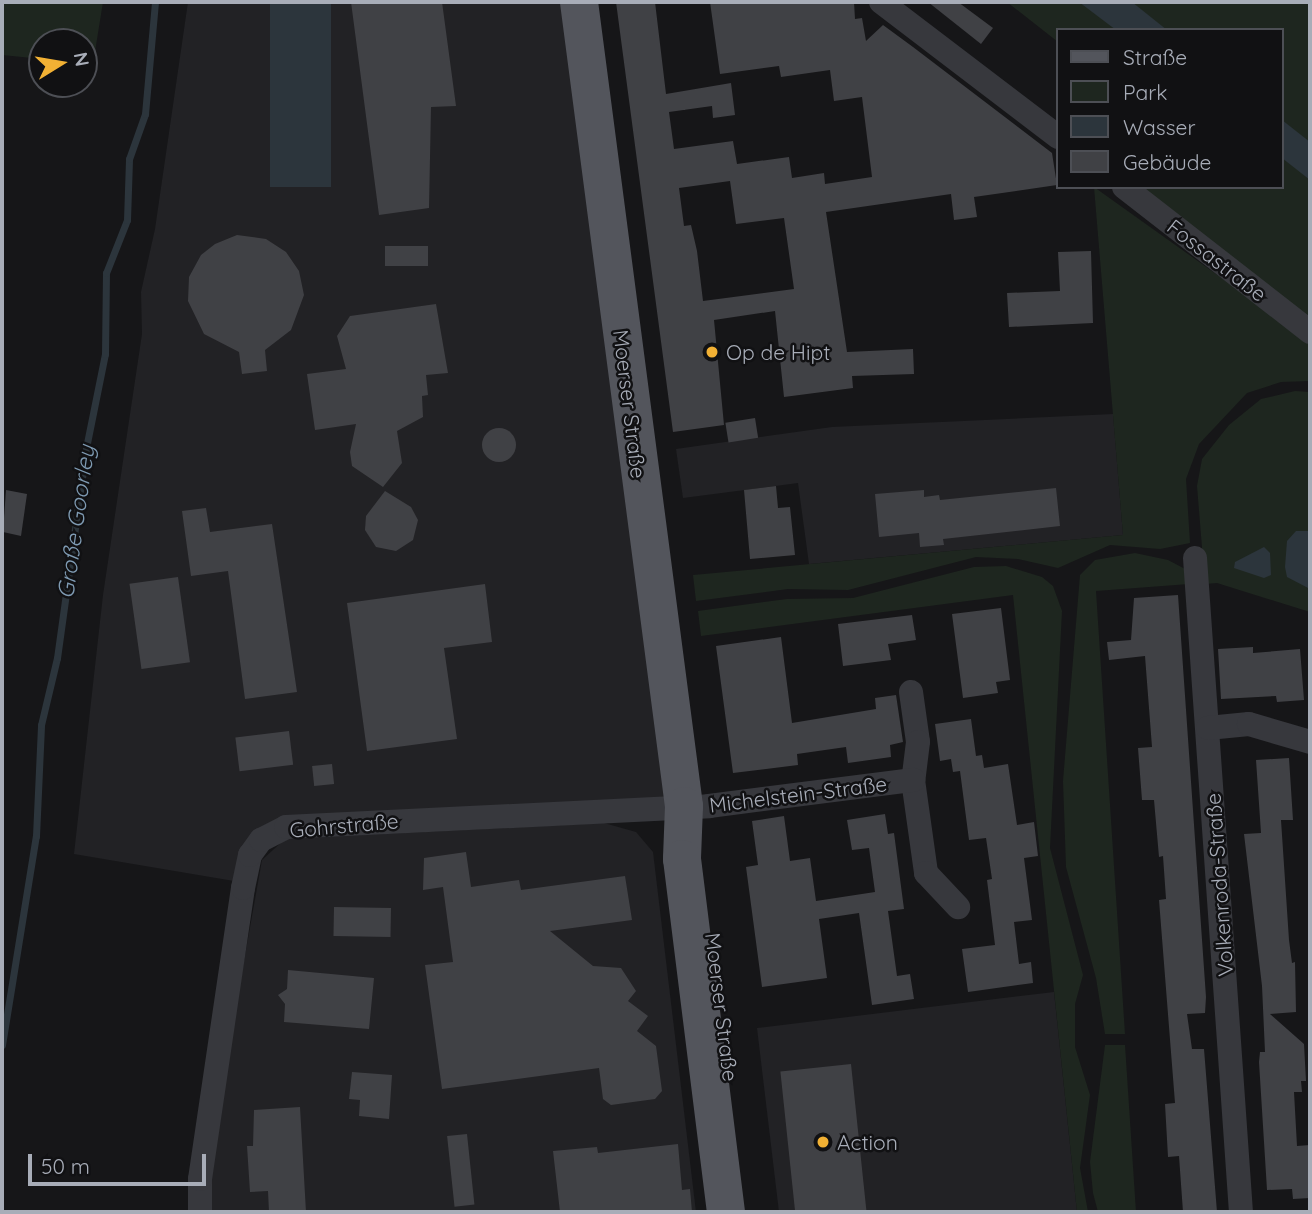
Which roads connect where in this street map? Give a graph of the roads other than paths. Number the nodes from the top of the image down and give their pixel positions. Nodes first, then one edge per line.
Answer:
1 (579, 2) edge
2 (881, 2) edge
3 (1056, 135) edge
4 (1127, 189) edge
5 (1310, 332) edge
6 (1195, 558) dead end
7 (911, 692) dead end
8 (1208, 728) junction
9 (1310, 742) edge
10 (913, 780) junction
11 (684, 806) junction
12 (958, 906) dead end
13 (200, 1212) edge
14 (726, 1212) edge
15 (747, 1212) edge
16 (1241, 1212) edge

1 - 11 main road, Moerser Straße
2 - 3 street
4 - 5 street, Fossastraße
6 - 8 street, Volkenroda-Straße
7 - 10 street, Michelstein-Straße
8 - 9 street
8 - 16 street, Volkenroda-Straße
10 - 11 street, Michelstein-Straße
10 - 12 street, Michelstein-Straße
11 - 13 street, Gohrstraße
11 - 14 main road, Moerser Straße
11 - 15 main road, Moerser Straße

